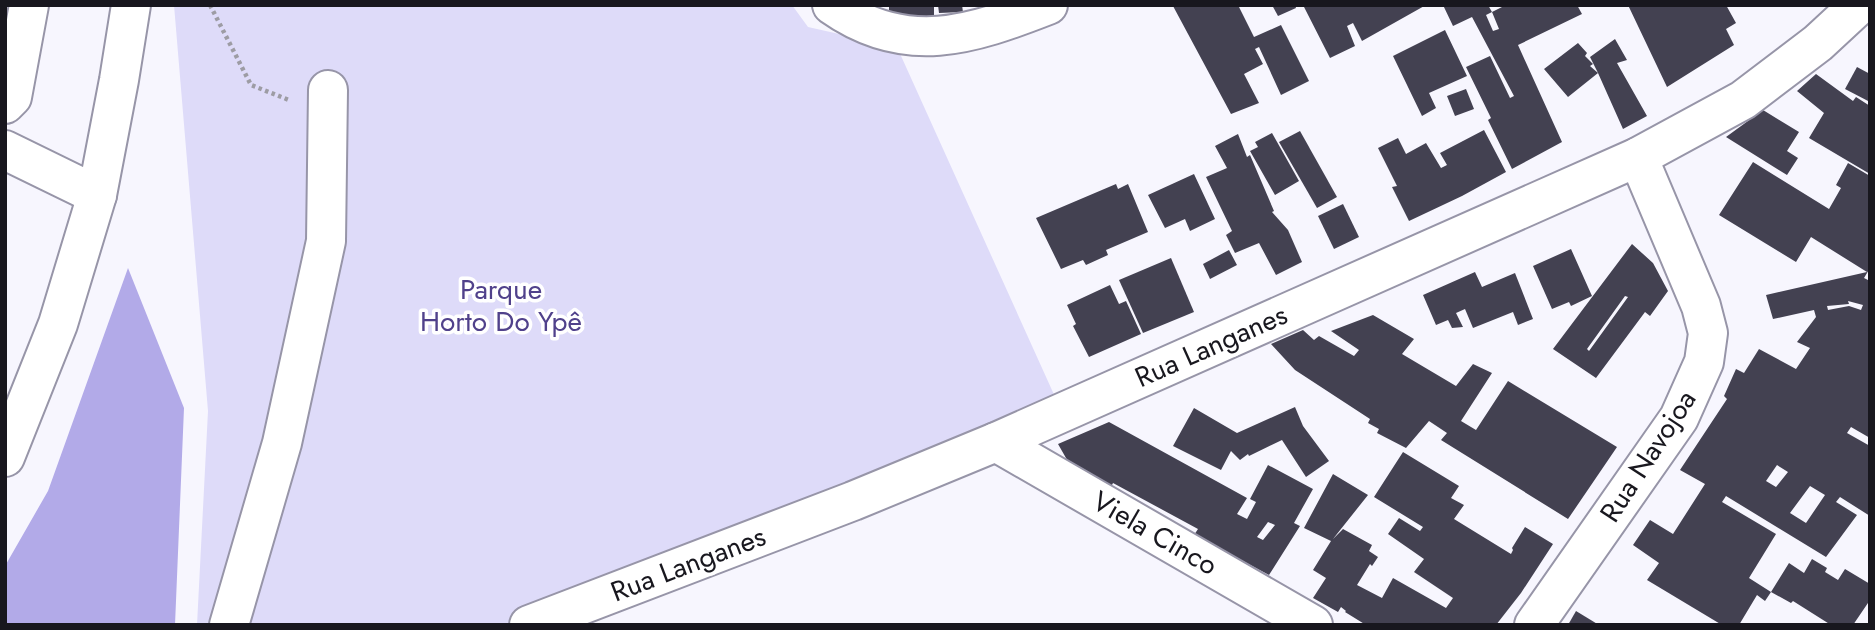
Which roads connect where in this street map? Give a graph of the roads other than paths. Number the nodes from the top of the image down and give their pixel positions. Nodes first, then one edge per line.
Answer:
1 (29, 5) edge
2 (131, 5) edge
3 (832, 5) edge
4 (1048, 5) edge
5 (1859, 5) edge
6 (328, 103) road end
7 (5, 104) edge
8 (5, 150) edge
9 (1638, 157) junction
10 (97, 195) junction
11 (996, 442) junction
12 (5, 457) edge
13 (229, 625) edge
14 (529, 625) edge
15 (1313, 625) edge
16 (1534, 625) edge

1 - 7 street
2 - 10 street
3 - 4 street
5 - 9 street, Rua Langanes
6 - 13 street
8 - 10 street
9 - 11 street, Rua Langanes
9 - 16 street, Rua Navojoa
10 - 12 street
11 - 14 street, Rua Langanes
11 - 15 street, Viela Cinco

